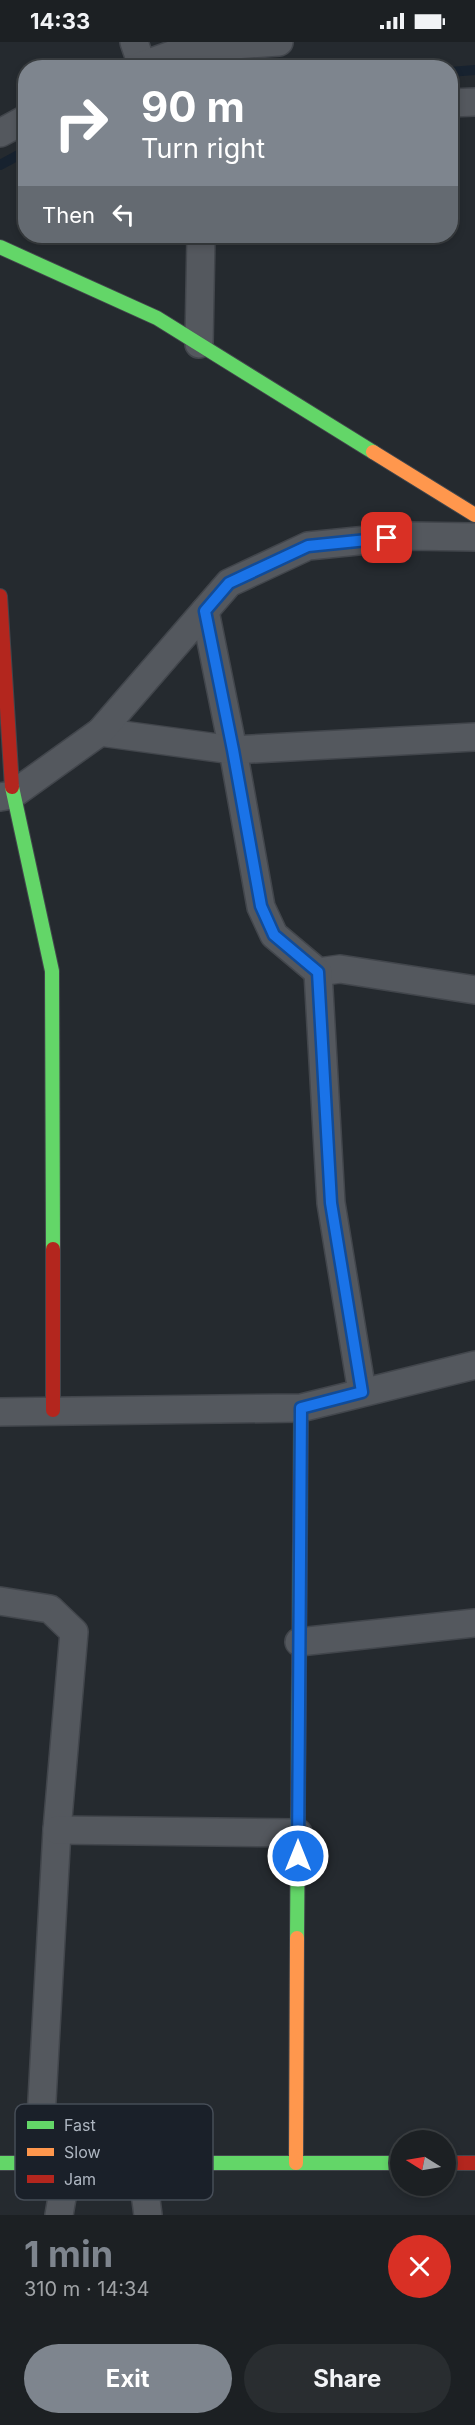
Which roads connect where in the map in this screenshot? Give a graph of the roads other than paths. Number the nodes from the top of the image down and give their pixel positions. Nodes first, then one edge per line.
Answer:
1 (279, 42) edge
2 (137, 58) edge
3 (475, 102) edge
4 (458, 103) edge
5 (18, 123) edge
6 (0, 133) edge
7 (201, 243) edge
8 (3, 250) edge
9 (199, 344) junction
10 (475, 515) edge
11 (475, 537) edge
12 (0, 596) edge
13 (205, 611) junction
14 (100, 732) junction
15 (475, 737) edge
16 (233, 750) junction
17 (6, 796) edge
18 (318, 972) junction
19 (475, 990) edge
20 (475, 1365) edge
21 (362, 1392) junction
22 (301, 1408) junction
23 (53, 1410) junction
24 (0, 1412) edge
25 (0, 1601) edge
26 (475, 1623) edge
27 (299, 1642) junction
28 (57, 1830) junction
29 (298, 1833) junction
30 (42, 2104) edge
31 (213, 2163) edge
32 (296, 2163) junction
33 (390, 2163) edge
34 (456, 2163) edge
35 (475, 2163) edge
36 (62, 2200) edge
37 (146, 2200) edge
38 (59, 2215) edge
39 (148, 2215) edge

1 - 2 street
3 - 4 street
5 - 6 street
7 - 9 street
8 - 9 street
9 - 10 street
11 - 13 street
12 - 17 street
13 - 14 street
13 - 16 street
14 - 16 street
14 - 17 street
15 - 16 street
16 - 18 street
17 - 23 street
18 - 19 street
18 - 21 street
20 - 21 street
21 - 22 street
22 - 23 street
22 - 27 street
23 - 24 street
25 - 28 street
26 - 27 street
27 - 29 street
28 - 29 street
28 - 30 street
29 - 32 street
31 - 32 street
32 - 33 street
34 - 35 street
36 - 38 street
37 - 39 street

